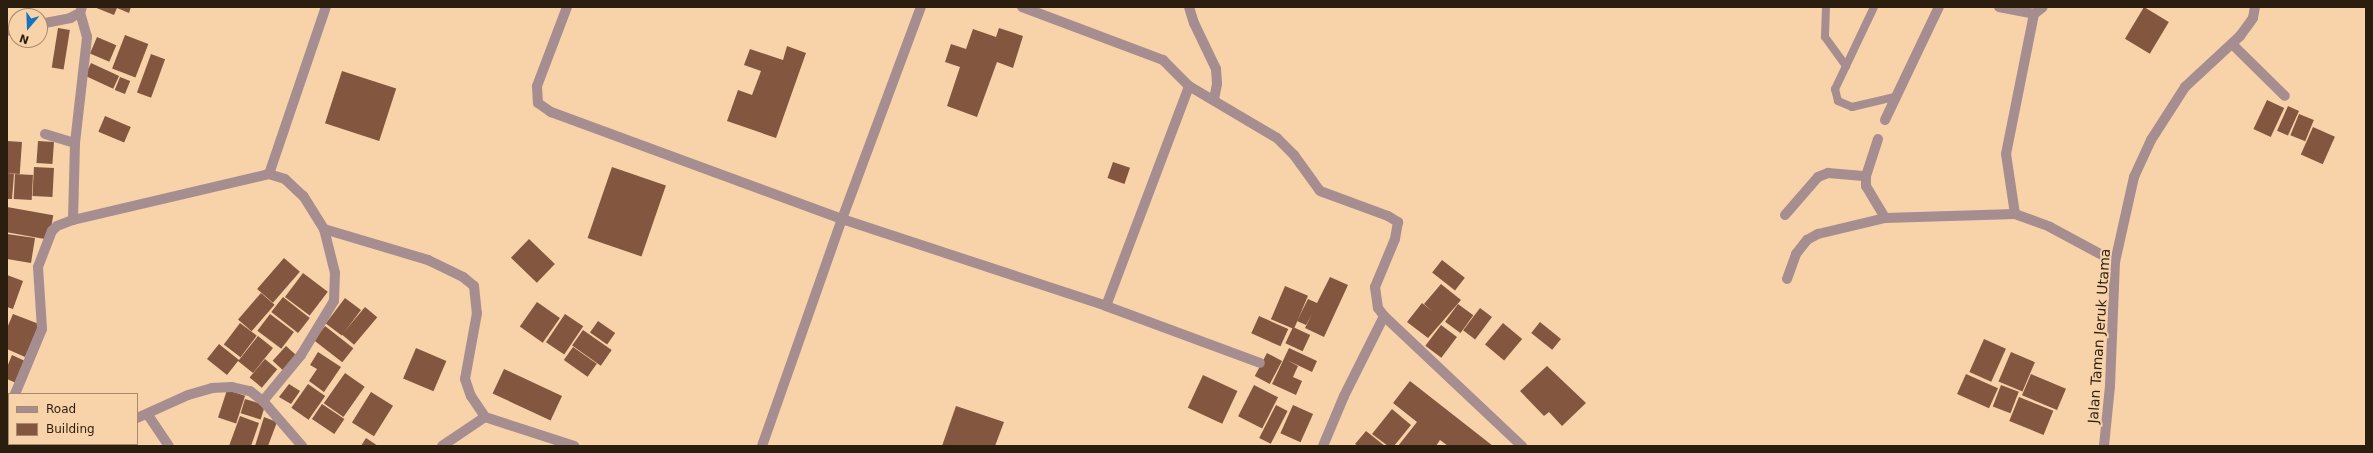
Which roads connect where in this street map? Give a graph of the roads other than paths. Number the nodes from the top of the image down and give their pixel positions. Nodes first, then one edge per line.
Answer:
1 (326, 7) edge
2 (567, 7) edge
3 (921, 7) edge
4 (1022, 7) edge
5 (1189, 7) edge
6 (1826, 7) edge
7 (1874, 7) edge
8 (1939, 7) edge
9 (1999, 7) edge
10 (2043, 7) edge
11 (2255, 7) edge
12 (81, 10) edge
13 (2034, 14) junction
14 (48, 22) edge
15 (2232, 44) junction
16 (1846, 66) junction
17 (1189, 86) junction
18 (2285, 96) dead end
19 (1894, 97) junction
20 (1214, 99) junction
21 (1885, 120) dead end
22 (45, 134) dead end
23 (1878, 139) dead end
24 (75, 143) junction
25 (269, 174) junction
26 (1866, 176) junction
27 (2015, 214) junction
28 (1785, 215) dead end
29 (1885, 218) junction
30 (842, 219) junction
31 (73, 220) junction
32 (324, 229) junction
33 (2115, 262) junction
34 (1787, 279) dead end
35 (1106, 306) junction
36 (1384, 316) junction
37 (1260, 363) dead end
38 (15, 393) edge
39 (263, 401) junction
40 (148, 415) junction
41 (138, 418) edge
42 (485, 418) junction
43 (169, 446) edge
44 (302, 446) edge
45 (442, 446) edge
46 (574, 446) edge
47 (762, 446) edge
48 (1323, 446) edge
49 (1522, 446) edge
50 (2104, 446) edge

1 - 25 street
2 - 30 street
3 - 30 street
4 - 17 street
5 - 20 street
6 - 16 lane
7 - 16 lane
8 - 19 street
9 - 13 street
10 - 13 street
11 - 15 street, Jalan Taman Jeruk Utama
12 - 14 street
12 - 24 street
13 - 27 street
15 - 18 street
15 - 33 street, Jalan Taman Jeruk Utama
16 - 19 lane
17 - 20 street
17 - 35 street
19 - 21 street
20 - 36 street
22 - 24 street
23 - 26 street
24 - 31 street
25 - 31 street
25 - 32 street
26 - 28 street
26 - 29 street
27 - 29 street
27 - 33 street
29 - 34 street
30 - 35 street
30 - 47 street
31 - 38 street
32 - 39 street
32 - 42 street
33 - 50 street, Jalan Taman Jeruk Utama
35 - 37 street
36 - 48 street
36 - 49 street
39 - 40 street
39 - 44 street
40 - 41 street
40 - 43 street
42 - 45 street
42 - 46 street

